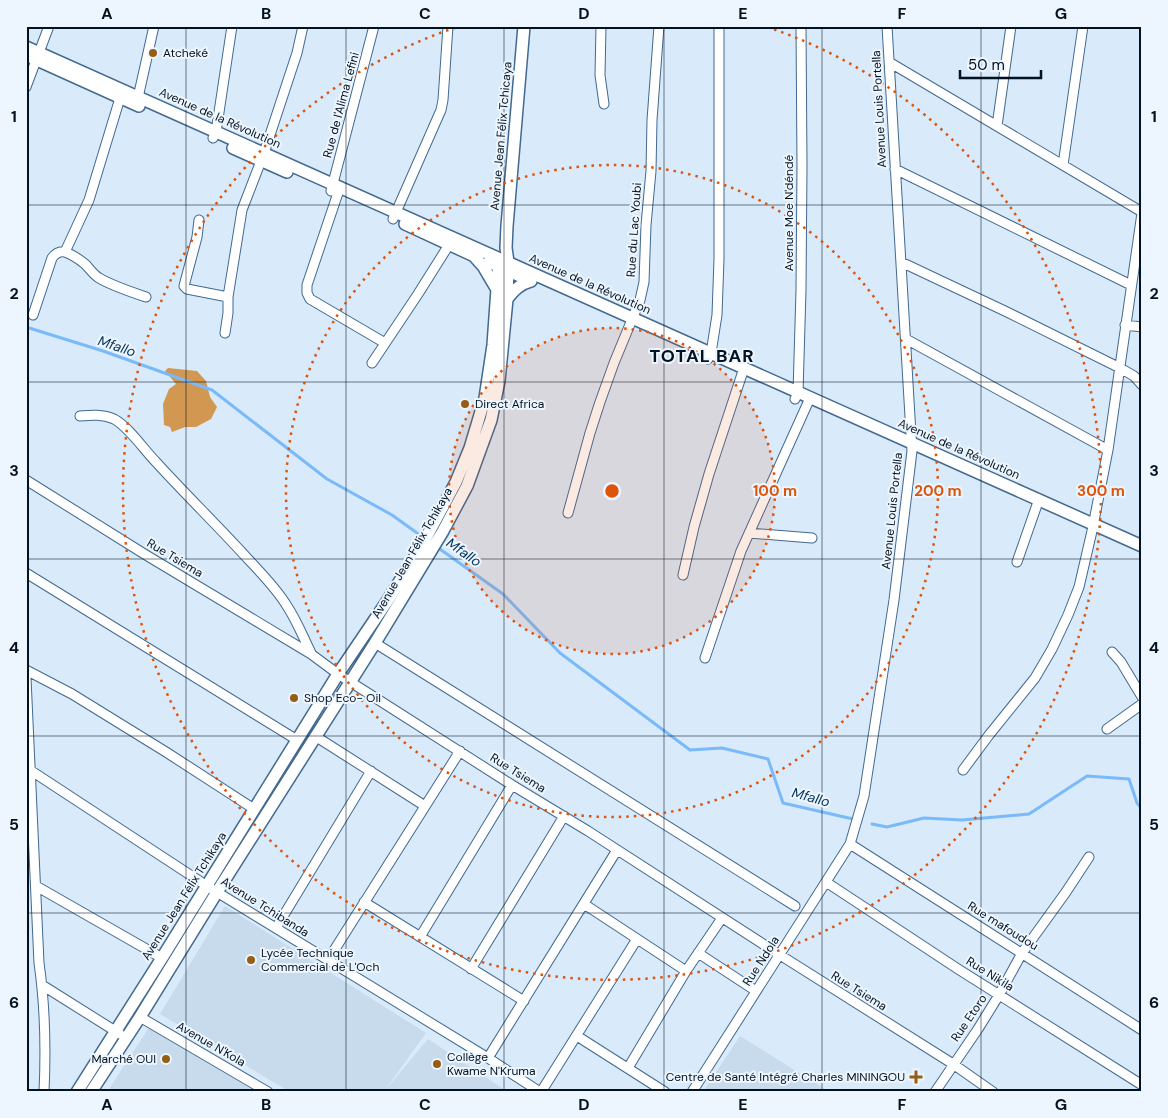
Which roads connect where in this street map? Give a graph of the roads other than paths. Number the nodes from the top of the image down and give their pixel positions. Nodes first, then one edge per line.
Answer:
1 (49, 26) edge
2 (154, 26) edge
3 (232, 26) edge
4 (303, 26) edge
5 (374, 26) edge
6 (448, 26) edge
7 (524, 26) edge
8 (601, 26) edge
9 (659, 26) edge
10 (718, 26) edge
11 (801, 26) edge
12 (887, 26) edge
13 (1011, 26) edge
14 (1083, 26) edge
15 (26, 47) edge
16 (34, 56) edge
17 (889, 62) junction
18 (26, 87) edge
19 (120, 98) junction
20 (138, 101) junction
21 (604, 104) dead end
22 (997, 126) junction
23 (214, 135) junction
24 (262, 156) junction
25 (1064, 165) junction
26 (895, 169) junction
27 (336, 189) junction
28 (1142, 212) edge
29 (394, 215) junction
30 (199, 220) dead end
31 (451, 242) junction
32 (506, 248) joint
33 (65, 252) junction
34 (474, 256) junction
35 (901, 262) junction
36 (503, 265) junction
37 (532, 281) junction
38 (1131, 285) junction
39 (496, 288) junction
40 (146, 297) dead end
41 (228, 297) junction
42 (507, 299) junction
43 (33, 315) dead end
44 (632, 322) junction
45 (1125, 325) junction
46 (1142, 327) edge
47 (224, 332) dead end
48 (906, 339) junction
49 (385, 343) junction
50 (710, 356) junction
51 (372, 363) dead end
52 (1120, 368) junction
53 (742, 372) junction
54 (1142, 385) edge
55 (796, 396) junction
56 (808, 401) junction
57 (80, 416) dead end
58 (912, 447) junction
59 (1108, 450) junction
60 (26, 480) edge
61 (1038, 503) junction
62 (568, 513) dead end
63 (1093, 527) junction
64 (749, 533) junction
65 (812, 538) dead end
66 (1142, 546) edge
67 (1142, 554) edge
68 (1017, 562) dead end
69 (26, 573) edge
70 (683, 575) dead end
71 (375, 643) junction
72 (1112, 652) dead end
73 (311, 654) junction
74 (705, 658) dead end
75 (26, 670) edge
76 (338, 674) junction
77 (26, 678) edge
78 (349, 682) junction
79 (1142, 698) edge
80 (1142, 704) edge
81 (27, 706) edge
82 (1107, 729) dead end
83 (315, 736) junction
84 (297, 740) junction
85 (460, 751) junction
86 (30, 770) junction
87 (963, 770) dead end
88 (371, 771) junction
89 (512, 785) junction
90 (425, 806) junction
91 (254, 809) junction
92 (564, 816) junction
93 (850, 844) junction
94 (617, 850) junction
95 (1089, 857) dead end
96 (826, 882) junction
97 (36, 886) junction
98 (212, 889) junction
99 (364, 902) junction
100 (584, 904) junction
101 (795, 906) dead end
102 (722, 918) junction
103 (276, 928) junction
104 (420, 937) junction
105 (637, 939) junction
106 (698, 953) junction
107 (1022, 954) junction
108 (780, 955) junction
109 (162, 958) junction
110 (328, 960) junction
111 (471, 969) junction
112 (686, 971) junction
113 (42, 985) junction
114 (756, 991) junction
115 (999, 995) junction
116 (524, 1002) junction
117 (140, 1017) junction
118 (115, 1030) junction
119 (1142, 1030) edge
120 (577, 1036) junction
121 (126, 1038) junction
122 (488, 1058) junction
123 (953, 1064) junction
124 (628, 1068) junction
125 (1142, 1085) edge
126 (44, 1092) edge
127 (77, 1092) edge
128 (91, 1092) edge
129 (268, 1092) edge
130 (541, 1092) edge
131 (665, 1092) edge
132 (692, 1092) edge
133 (935, 1092) edge
134 (993, 1092) edge

1 - 16 street
2 - 20 street
3 - 23 street
4 - 24 street
5 - 27 street, Rue de l'Alima Lefini
6 - 29 street
7 - 32 street, Avenue Jean Félix Tchicaya
8 - 21 street
9 - 44 street, Rue du Lac Youbi
10 - 50 street
11 - 55 street, Avenue Moe N'déndé
12 - 17 street, Avenue Louis Portella
13 - 22 street
14 - 25 street
15 - 16 street, Avenue de la Révolution
16 - 18 street
16 - 19 street, Avenue de la Révolution
16 - 20 street, Avenue de la Révolution
17 - 22 street
17 - 26 street, Avenue Louis Portella
19 - 20 street, Avenue de la Révolution
19 - 33 street
20 - 23 street, Avenue de la Révolution
22 - 25 street
23 - 24 street, Avenue de la Révolution
24 - 27 street, Avenue de la Révolution
24 - 41 street
25 - 28 street
26 - 35 street, Avenue Louis Portella
26 - 38 street
27 - 29 street, Avenue de la Révolution
27 - 49 street, Rue de l'Alima Lefini
28 - 38 street
29 - 31 street, Avenue de la Révolution
30 - 41 street
31 - 34 street, Avenue de la Révolution
31 - 36 street, Avenue de la Révolution
31 - 49 street
32 - 36 street, Avenue Jean Félix Tchikaya
33 - 40 street
33 - 43 street
34 - 36 street, Avenue de la Révolution
34 - 39 street
35 - 48 street, Avenue Louis Portella
35 - 52 street
36 - 37 street, Avenue de la Révolution
36 - 39 street, Avenue Jean Félix Tchikaya
36 - 42 street, Avenue Jean Félix Tchikaya
36 - 44 street, Avenue de la Révolution
37 - 42 street
37 - 44 street, Avenue de la Révolution
38 - 45 street
39 - 76 street, Avenue Jean Félix Tchikaya
41 - 47 street
42 - 71 street, Avenue Jean Félix Tchikaya
44 - 50 street, Avenue de la Révolution
44 - 62 street, Rue du Lac Youbi
45 - 46 street
45 - 52 street
48 - 58 street, Avenue Louis Portella
48 - 59 street
49 - 51 street
50 - 53 street, Avenue de la Révolution
52 - 54 street
52 - 59 street
53 - 55 street, Avenue de la Révolution
53 - 70 street
55 - 56 street, Avenue de la Révolution
56 - 58 street, Avenue de la Révolution
56 - 64 street
57 - 73 street
58 - 61 street, Avenue de la Révolution
58 - 93 street, Avenue Louis Portella
59 - 63 street
60 - 73 street, Rue Tsiema
61 - 63 street, Avenue de la Révolution
61 - 68 street
63 - 66 street, Avenue de la Révolution
63 - 67 street, Avenue de la Révolution
63 - 87 street
64 - 65 street
64 - 74 street
69 - 84 street
71 - 78 street, Avenue Jean Félix Tchikaya
71 - 101 street
72 - 79 street
73 - 76 street, Rue Tsiema
75 - 91 street
76 - 78 street, Rue Tsiema
76 - 84 street, Avenue Jean Félix Tchikaya
77 - 81 street
78 - 83 street, Avenue Jean Félix Tchikaya
78 - 85 street, Rue Tsiema
80 - 82 street
81 - 86 street
83 - 88 street
83 - 98 street, Avenue Jean Félix Tchikaya
84 - 91 street, Avenue Jean Félix Tchikaya
85 - 89 street, Rue Tsiema
85 - 90 street
86 - 97 street
86 - 98 street, Avenue Tchibanda
88 - 90 street
88 - 103 street
89 - 92 street, Rue Tsiema
89 - 104 street
90 - 99 street
91 - 98 street, Avenue Jean Félix Tchikaya
92 - 94 street, Rue Tsiema
92 - 111 street
93 - 96 street, Rue Ndola
93 - 107 street, Rue mafoudou
94 - 100 street
94 - 102 street, Rue Tsiema
95 - 107 street, Rue Etoro
96 - 108 street, Rue Ndola
96 - 115 street, Rue Nikila
97 - 109 street
97 - 113 street
98 - 103 street, Avenue Tchibanda
98 - 109 street, Avenue Jean Félix Tchikaya
98 - 117 street, Avenue Jean Félix Tchikaya
99 - 104 street
99 - 110 street
100 - 105 street
100 - 116 street
102 - 106 street
102 - 108 street, Rue Tsiema
103 - 110 street, Avenue Tchibanda
104 - 111 street
105 - 112 street
105 - 120 street
106 - 112 street
106 - 114 street
107 - 115 street, Rue Etoro
107 - 119 street, Rue mafoudou
108 - 114 street, Rue Ndola
108 - 123 street, Rue Tsiema
109 - 118 street, Avenue Jean Félix Tchikaya
110 - 122 street, Avenue Tchibanda
111 - 116 street
112 - 124 street
113 - 118 street
113 - 126 street
114 - 132 street, Rue Ndola
115 - 123 street, Rue Etoro
115 - 125 street, Rue Nikila
116 - 122 street
117 - 121 street, Avenue Jean Félix Tchikaya
117 - 129 street, Avenue N'Kola
118 - 121 street
118 - 127 street, Avenue Jean Félix Tchikaya
120 - 124 street
120 - 130 street
121 - 128 street, Avenue Jean Félix Tchikaya
122 - 130 street, Avenue Tchibanda
123 - 133 street, Rue Etoro
123 - 134 street, Rue Tsiema
124 - 131 street

